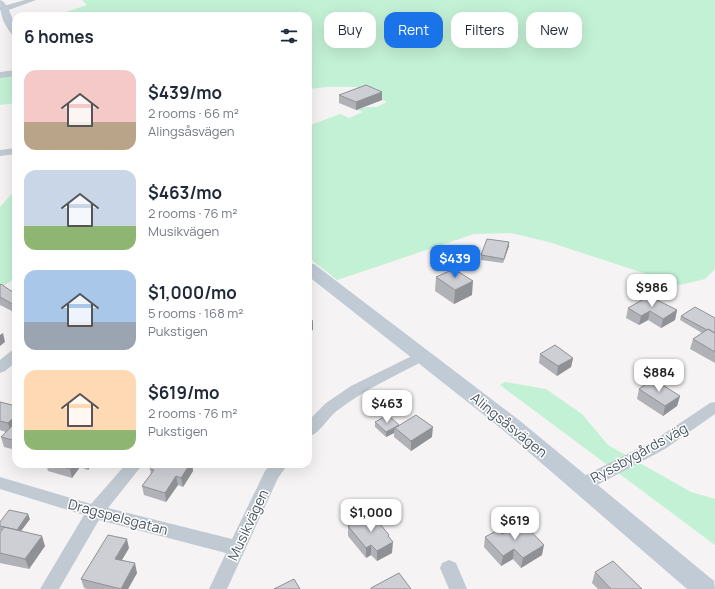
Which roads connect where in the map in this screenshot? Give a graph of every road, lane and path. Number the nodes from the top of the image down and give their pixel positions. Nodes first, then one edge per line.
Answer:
1 (32, 0) edge
2 (1, 6) edge
3 (12, 28) edge
4 (12, 74) edge
5 (0, 75) edge
6 (12, 152) edge
7 (0, 153) edge
8 (312, 271) edge
9 (422, 356) junction
10 (12, 358) edge
11 (0, 368) edge
12 (715, 407) edge
13 (312, 427) edge
14 (132, 468) edge
15 (277, 468) edge
16 (0, 483) edge
17 (582, 485) junction
18 (95, 512) junction
19 (236, 548) junction
20 (449, 568) dead end
21 (49, 589) edge
22 (218, 589) edge
23 (458, 589) edge
24 (705, 589) edge

1 - 2 street
2 - 3 main road
4 - 5 street
6 - 7 street
8 - 9 main road, Alingsåsvägen
9 - 13 street
9 - 17 main road, Alingsåsvägen
10 - 11 street
12 - 17 street, Ryssbygårds väg
14 - 18 street
15 - 19 street, Musikvägen
16 - 18 street, Dragspelsgatan
17 - 24 main road, Alingsåsvägen
18 - 19 street, Dragspelsgatan
18 - 21 street
19 - 22 street, Musikvägen
20 - 23 street

